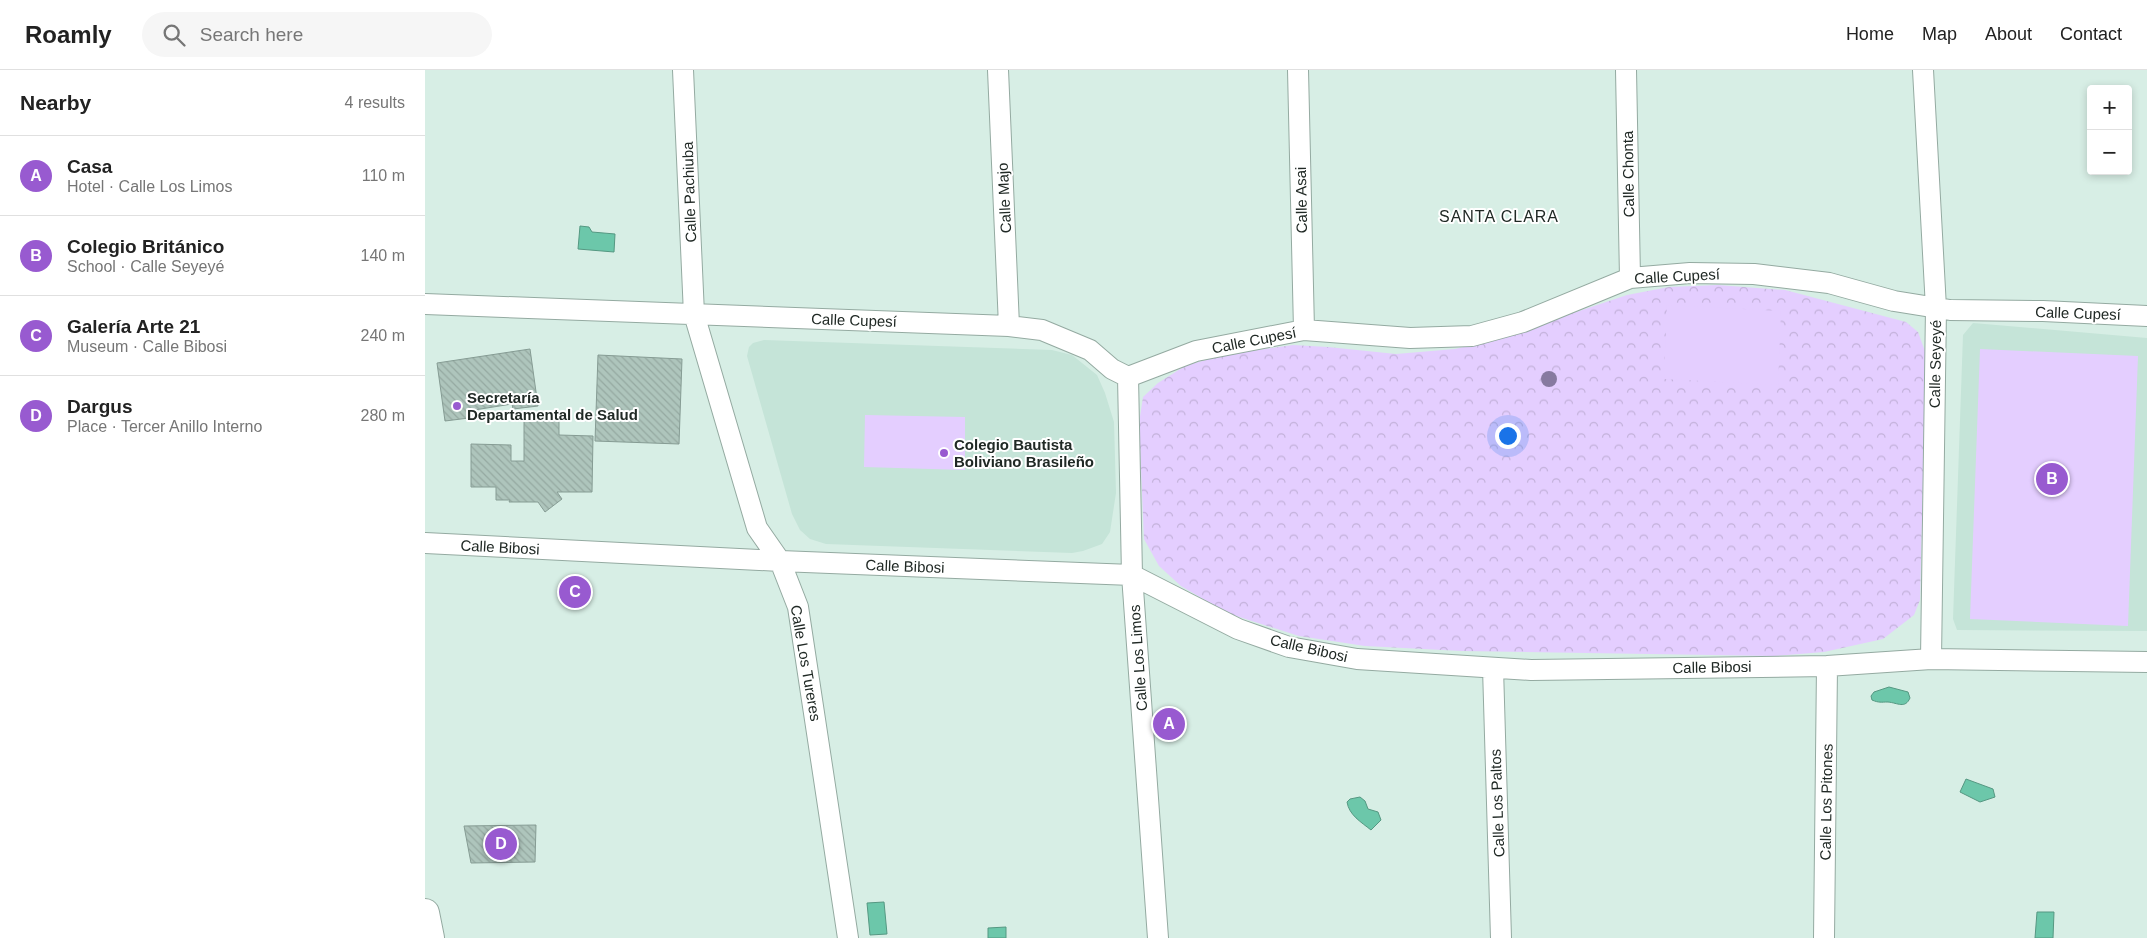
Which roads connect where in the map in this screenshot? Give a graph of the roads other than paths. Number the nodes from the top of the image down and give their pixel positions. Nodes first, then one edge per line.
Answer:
1 (683, 70) edge
2 (997, 70) edge
3 (1298, 70) edge
4 (1626, 70) edge
5 (1923, 70) edge
6 (1630, 278) junction
7 (425, 304) edge
8 (1936, 308) junction
9 (694, 314) junction
10 (2147, 316) edge
11 (1009, 326) junction
12 (1304, 330) junction
13 (1128, 377) junction
14 (425, 543) edge
15 (780, 560) junction
16 (1132, 575) junction
17 (1931, 659) junction
18 (2147, 662) edge
19 (1827, 666) junction
20 (1493, 668) junction
21 (425, 913) edge
22 (430, 938) edge
23 (848, 938) edge
24 (1158, 938) edge
25 (1501, 938) edge
26 (1824, 938) edge

1 - 9 street, Calle Pachiuba
2 - 11 street, Calle Majo
3 - 12 street, Calle Asai
4 - 6 street, Calle Chonta
5 - 8 street, Calle Seyeyé
6 - 8 street, Calle Cupesí
6 - 12 street, Calle Cupesí
7 - 9 street, Calle Cupesí
8 - 10 street, Calle Cupesí
8 - 17 street, Calle Seyeyé
9 - 11 street, Calle Cupesí
9 - 15 street, Calle Los Tureres
11 - 13 street, Calle Cupesí
12 - 13 street, Calle Cupesí
13 - 16 street, Calle Los Limos
14 - 15 street, Calle Bibosi
15 - 16 street, Calle Bibosi
15 - 23 street, Calle Los Tureres
16 - 20 street, Calle Bibosi
16 - 24 street, Calle Los Limos
17 - 18 street, Calle Bibosi
17 - 19 street, Calle Bibosi
19 - 20 street, Calle Bibosi
19 - 26 street, Calle Los Pitones
20 - 25 street, Calle Los Paltos
21 - 22 main road

